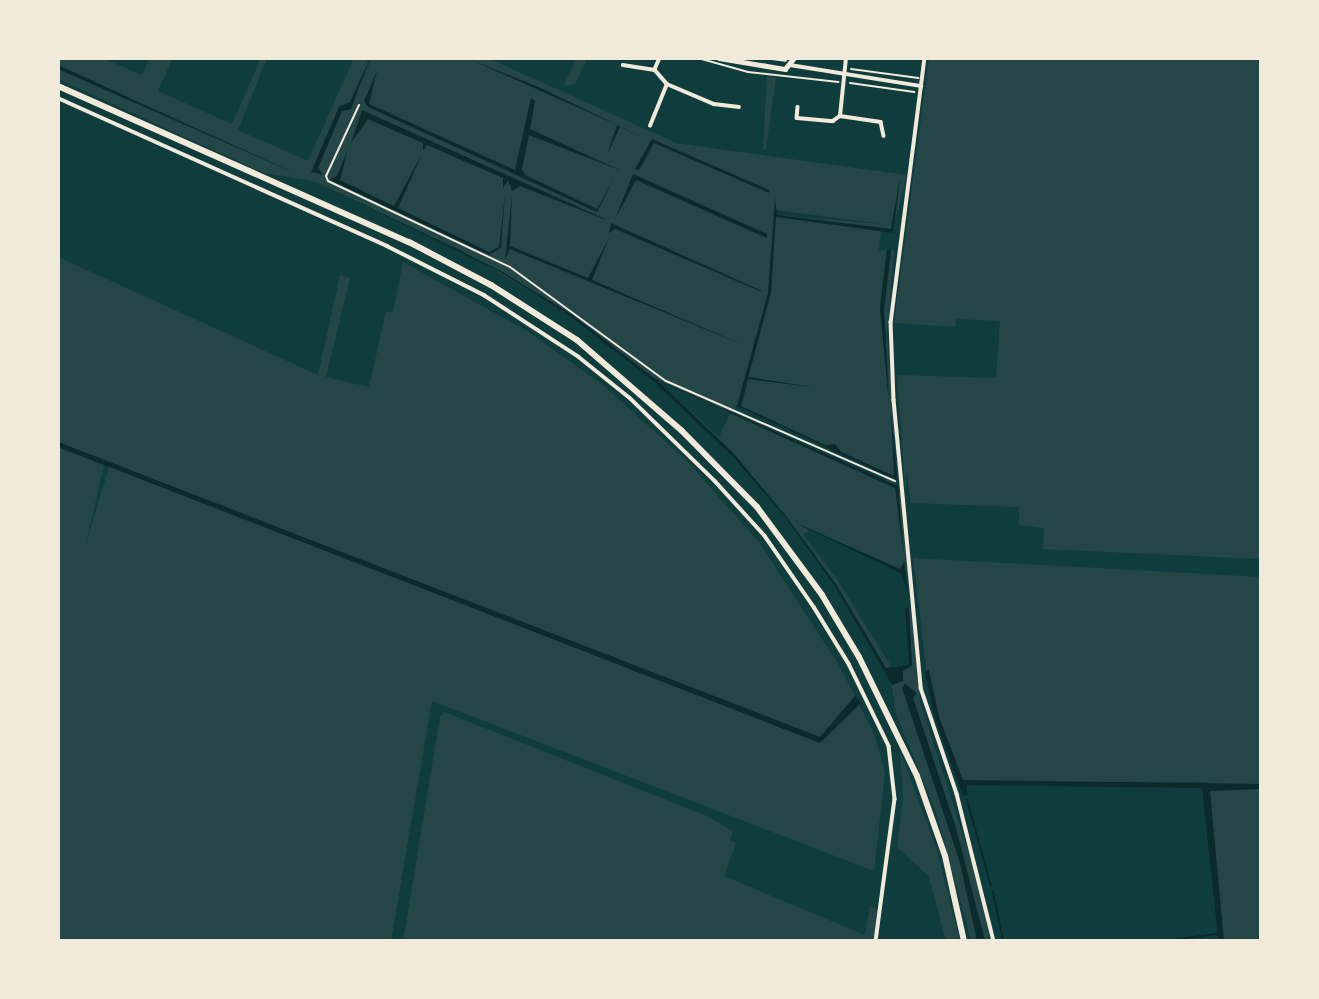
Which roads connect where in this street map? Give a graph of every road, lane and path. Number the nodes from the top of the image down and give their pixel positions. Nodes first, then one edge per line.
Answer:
1 (660, 58) edge
2 (698, 58) edge
3 (719, 58) edge
4 (794, 58) edge
5 (846, 58) edge
6 (925, 58) edge
7 (623, 65) dead end
8 (790, 65) junction
9 (655, 70) junction
10 (844, 76) junction
11 (844, 82) junction
12 (667, 84) junction
13 (58, 86) edge
14 (921, 86) junction
15 (921, 92) junction
16 (58, 98) edge
17 (359, 105) dead end
18 (739, 107) dead end
19 (798, 107) dead end
20 (840, 116) junction
21 (886, 118) dead end
22 (881, 122) junction
23 (650, 126) dead end
24 (884, 136) dead end
25 (903, 482) junction
26 (876, 941) edge
27 (964, 941) edge
28 (993, 941) edge

1 - 9 street
2 - 11 path
3 - 8 street
4 - 8 street
5 - 10 street
6 - 14 street
7 - 9 street
8 - 10 street
9 - 12 street
10 - 11 street
10 - 14 street
11 - 15 path
11 - 20 street
12 - 18 street
12 - 23 street
13 - 27 highway
14 - 15 street
15 - 25 street
16 - 26 street
17 - 25 path
19 - 20 street
20 - 22 street
21 - 22 street
22 - 24 street
25 - 28 street

